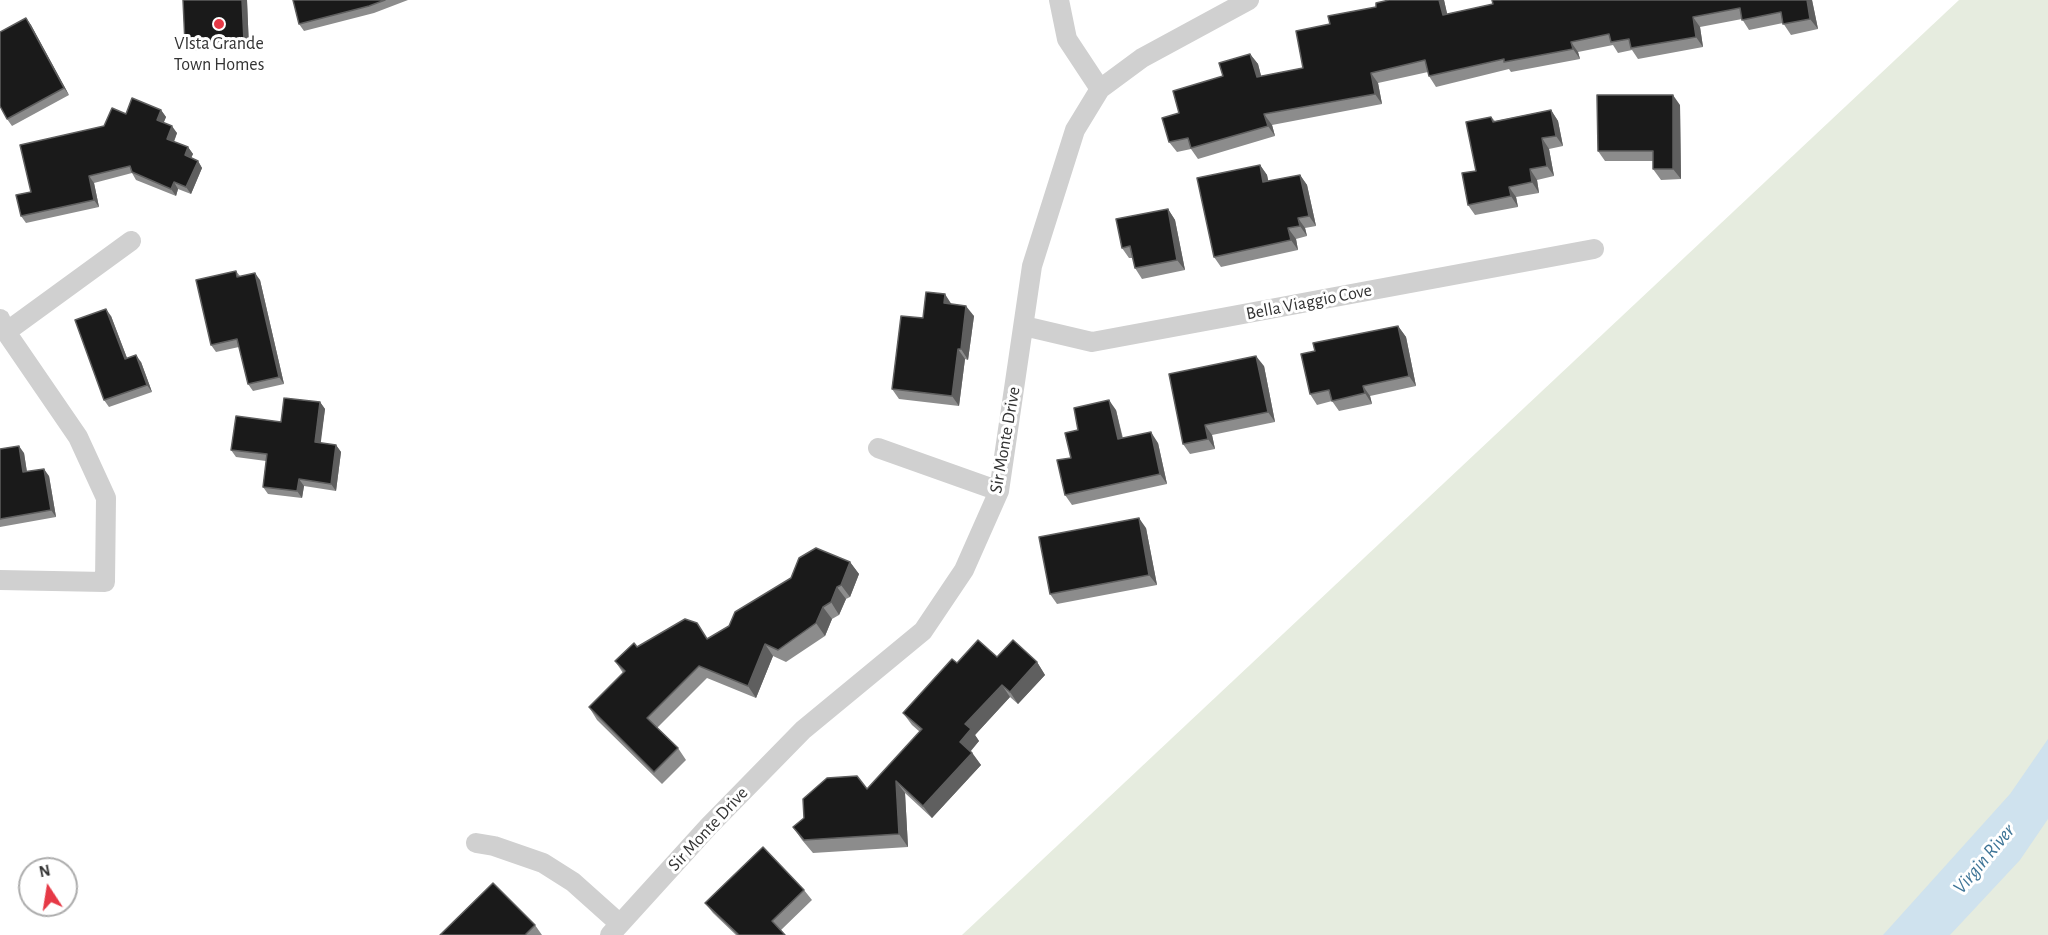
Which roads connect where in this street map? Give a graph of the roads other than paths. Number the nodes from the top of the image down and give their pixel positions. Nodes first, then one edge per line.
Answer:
1 (1059, 0) edge
2 (1249, 0) edge
3 (1100, 89) junction
4 (131, 241) dead end
5 (1594, 249) dead end
6 (3, 326) edge
7 (1024, 326) junction
8 (878, 448) dead end
9 (999, 491) junction
10 (0, 580) edge
11 (476, 843) dead end
12 (615, 929) edge

1 - 3 street
2 - 3 street, Sir Monte Drive
3 - 7 street, Sir Monte Drive
4 - 6 street
5 - 7 street, Bella Viaggio Cove
6 - 10 street
7 - 9 street, Sir Monte Drive
8 - 9 street
9 - 12 street, Sir Monte Drive
11 - 12 street

